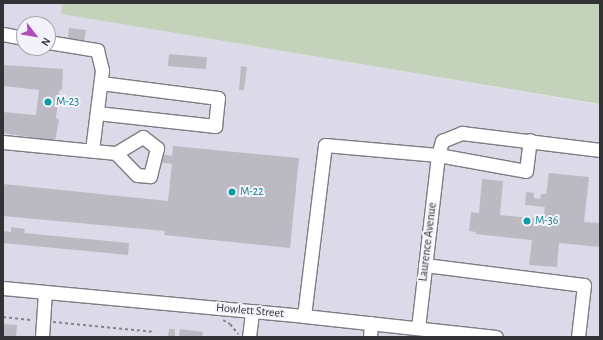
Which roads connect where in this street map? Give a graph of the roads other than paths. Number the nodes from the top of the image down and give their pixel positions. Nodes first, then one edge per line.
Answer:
1 (3, 34) edge
2 (16, 36) edge
3 (56, 43) edge
4 (101, 83) junction
5 (97, 113) junction
6 (530, 140) junction
7 (3, 142) edge
8 (92, 150) junction
9 (600, 150) edge
10 (116, 153) dead end
11 (438, 156) junction
12 (425, 265) junction
13 (3, 288) edge
14 (45, 292) junction
15 (252, 311) junction
16 (304, 316) junction
17 (371, 323) junction
18 (418, 328) junction
19 (42, 337) edge
20 (249, 337) edge
21 (370, 337) edge
22 (496, 337) edge
23 (578, 337) edge

1 - 2 street
3 - 4 street
4 - 5 street
4 - 5 street
5 - 8 street
6 - 9 street
6 - 11 street, Laurence Avenue
6 - 11 street
7 - 8 street
8 - 10 street
11 - 12 street, Laurence Avenue
11 - 16 street
12 - 18 street, Laurence Avenue
12 - 23 street
13 - 14 street, Howlett Street
14 - 15 street, Howlett Street
14 - 19 street
15 - 16 street, Howlett Street
15 - 20 street
16 - 17 street, Howlett Street
17 - 18 street, Howlett Street
17 - 21 street
18 - 22 street, Howlett Street

